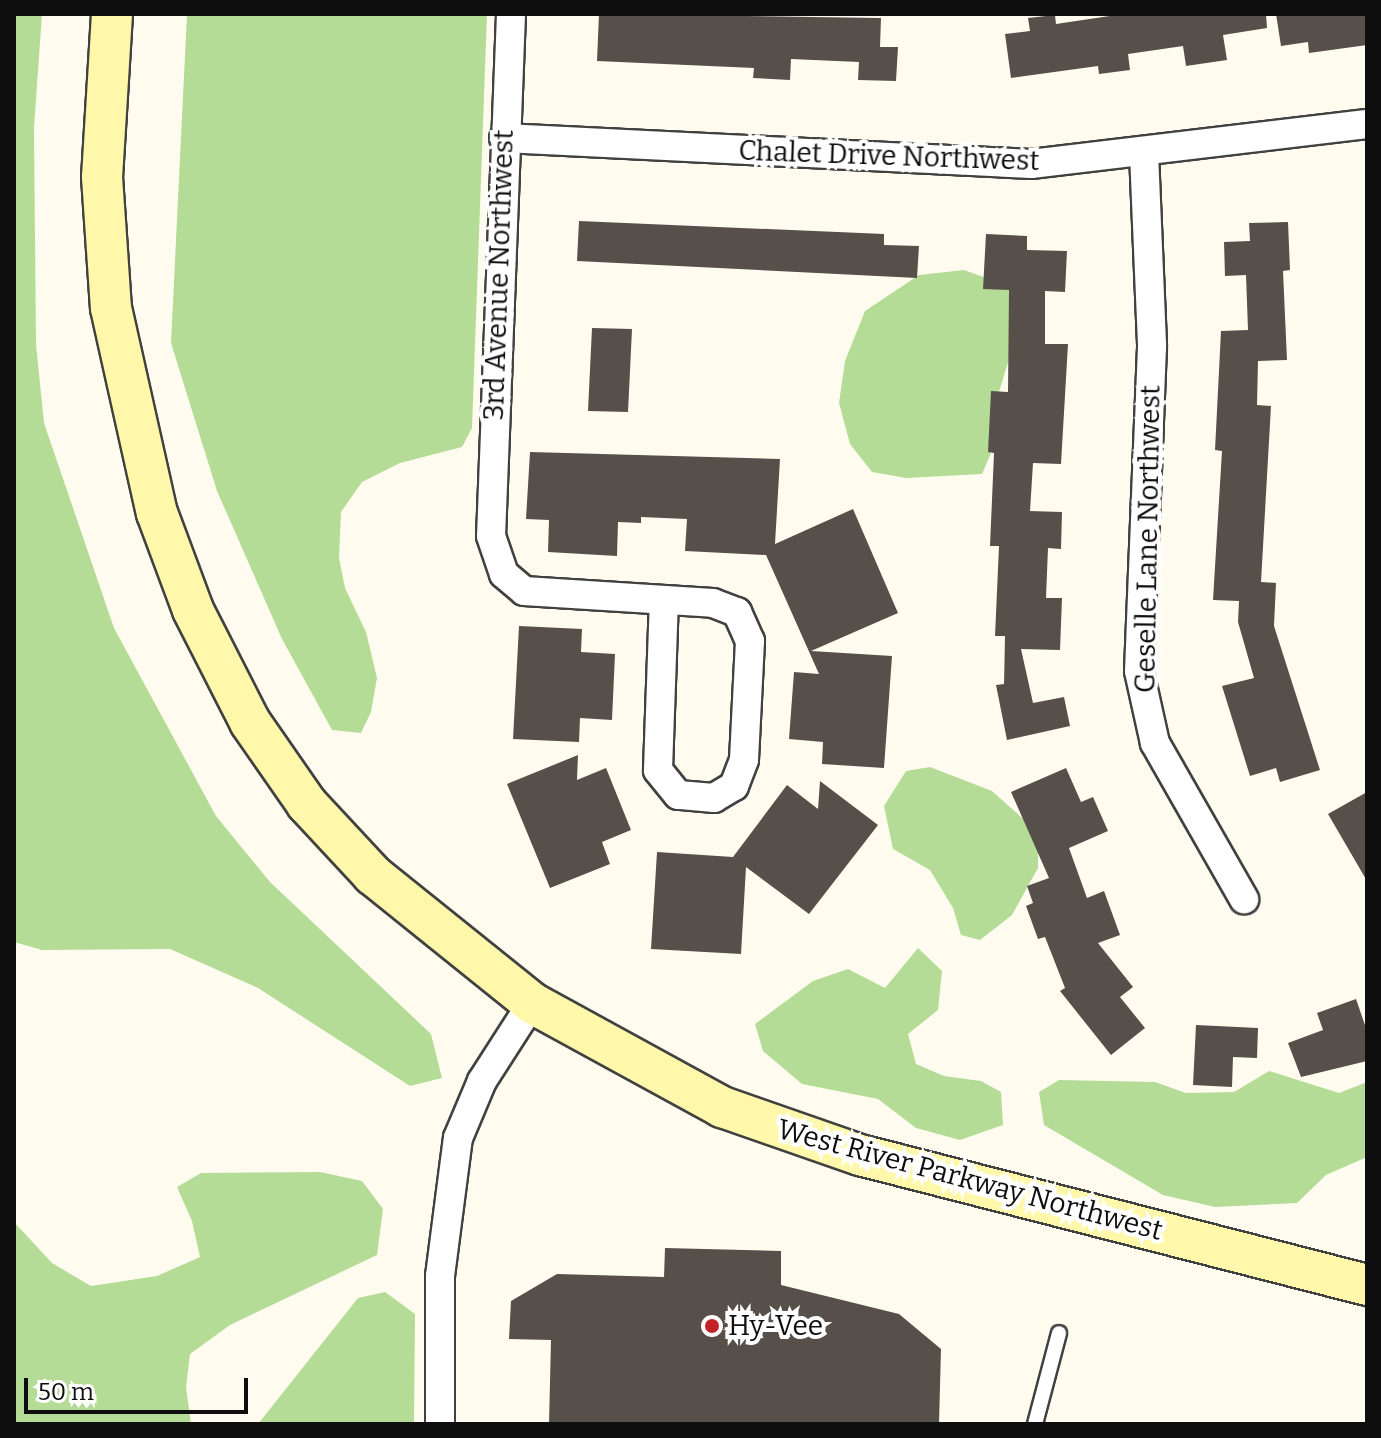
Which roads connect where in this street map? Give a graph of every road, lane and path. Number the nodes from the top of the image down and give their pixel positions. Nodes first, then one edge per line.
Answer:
1 (112, 14) edge
2 (511, 14) edge
3 (1367, 124) edge
4 (504, 138) junction
5 (1144, 153) junction
6 (664, 601) junction
7 (1244, 899) dead end
8 (532, 1003) junction
9 (1367, 1285) edge
10 (1059, 1333) dead end
11 (440, 1424) edge
12 (1035, 1424) edge

1 - 8 main road, West River Parkway Northwest
2 - 4 street, 3rd Avenue Northwest
3 - 5 street, Chalet Drive Northwest
4 - 5 street, Chalet Drive Northwest
4 - 6 street, 3rd Avenue Northwest
5 - 7 street, Geselle Lane Northwest
6 - 6 street
8 - 9 main road, West River Parkway Northwest
8 - 11 street
10 - 12 lane

